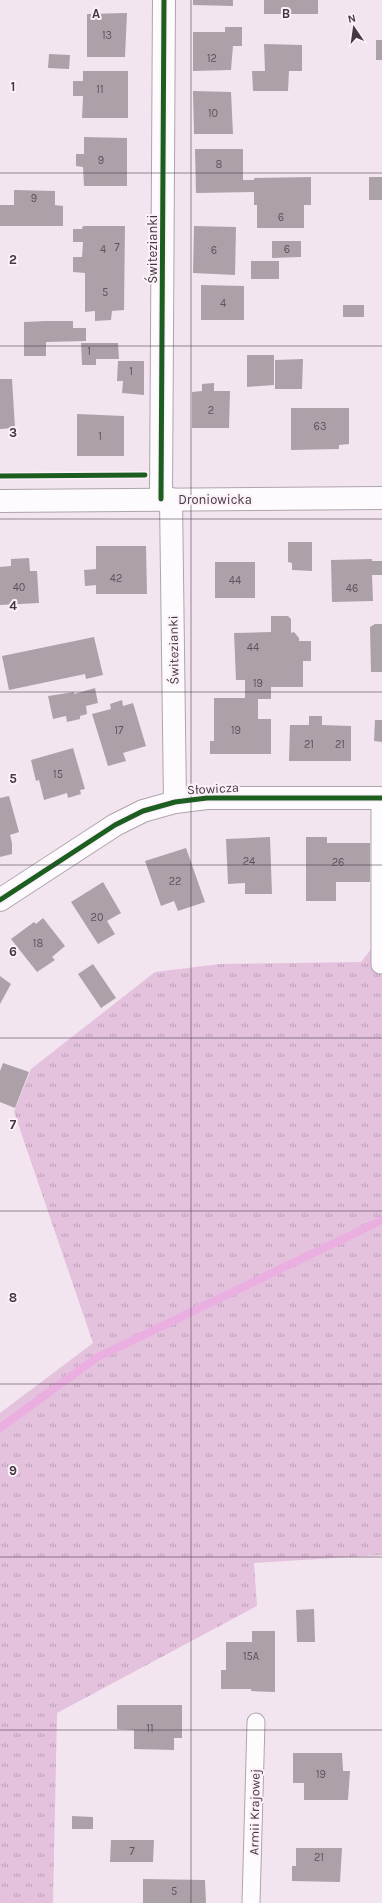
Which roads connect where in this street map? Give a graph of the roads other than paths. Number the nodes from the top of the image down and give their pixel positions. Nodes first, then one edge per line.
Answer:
1 (164, 0) edge
2 (382, 498) edge
3 (166, 499) junction
4 (0, 501) edge
5 (381, 798) edge
6 (175, 802) junction
7 (0, 900) edge
8 (380, 965) dead end
9 (256, 1722) dead end
10 (251, 1903) edge

1 - 3 street, Świtezianki
2 - 3 street, Droniowicka
3 - 4 street, Droniowicka
3 - 6 street, Świtezianki
5 - 6 street, Słowicza
5 - 8 lane
6 - 7 street, Słowicza
9 - 10 lane, Armii Krajowej

